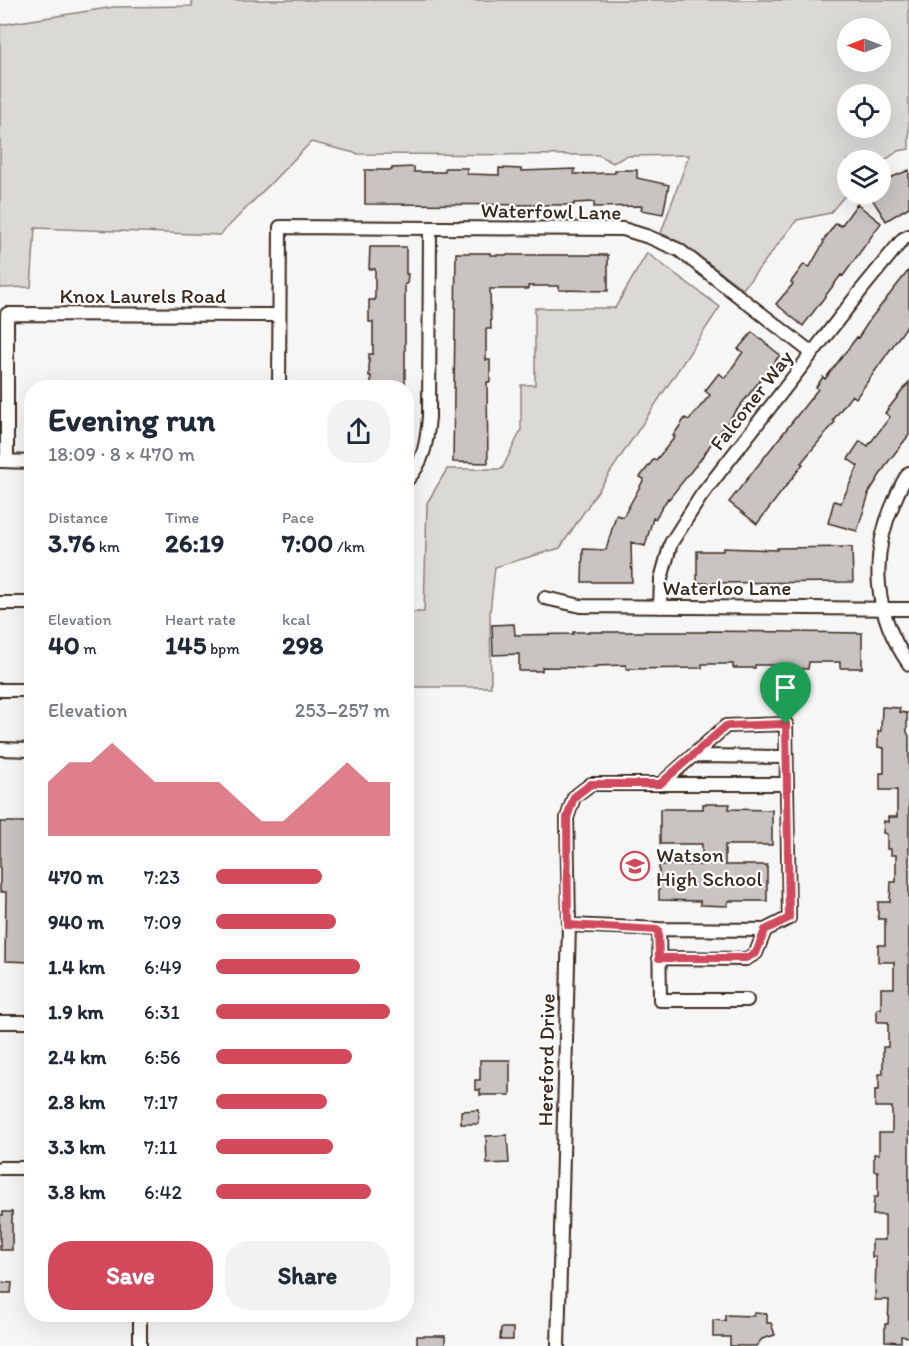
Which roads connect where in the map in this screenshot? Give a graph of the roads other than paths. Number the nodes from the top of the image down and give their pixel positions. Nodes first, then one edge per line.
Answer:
1 (430, 228) junction
2 (909, 236) edge
3 (279, 315) junction
4 (812, 353) junction
5 (279, 380) edge
6 (3, 461) edge
7 (24, 462) edge
8 (414, 470) edge
9 (909, 473) edge
10 (545, 598) dead end
11 (0, 603) edge
12 (24, 603) edge
13 (660, 607) junction
14 (881, 607) junction
15 (909, 609) edge
16 (909, 664) edge
17 (0, 690) edge
18 (24, 690) edge
19 (0, 749) edge
20 (24, 750) edge
21 (692, 756) junction
22 (786, 757) junction
23 (660, 784) junction
24 (786, 784) junction
25 (568, 925) junction
26 (658, 930) junction
27 (765, 930) junction
28 (659, 958) junction
29 (747, 1000) dead end
30 (0, 1022) edge
31 (24, 1022) edge
32 (0, 1168) edge
33 (24, 1168) edge
34 (140, 1322) edge
35 (140, 1346) edge
36 (558, 1346) edge

1 - 3 street, Waterfowl Lane
1 - 4 street, Waterfowl Lane
1 - 8 street
2 - 4 street, Falconer Way
3 - 5 street
3 - 6 street, Knox Laurels Road
4 - 13 street, Falconer Way
6 - 7 street
9 - 14 street
10 - 13 street, Waterloo Lane
11 - 12 street
13 - 14 street, Waterloo Lane
14 - 15 street, Waterloo Lane
14 - 16 street
17 - 18 street
19 - 20 street
21 - 22 street
21 - 22 street
21 - 23 street
22 - 24 street
23 - 24 street
23 - 25 street, Hereford Drive
24 - 27 street
25 - 26 street
25 - 36 street, Hereford Drive
26 - 27 street
26 - 28 street
27 - 28 street
28 - 29 street
30 - 31 street
32 - 33 street
34 - 35 street

